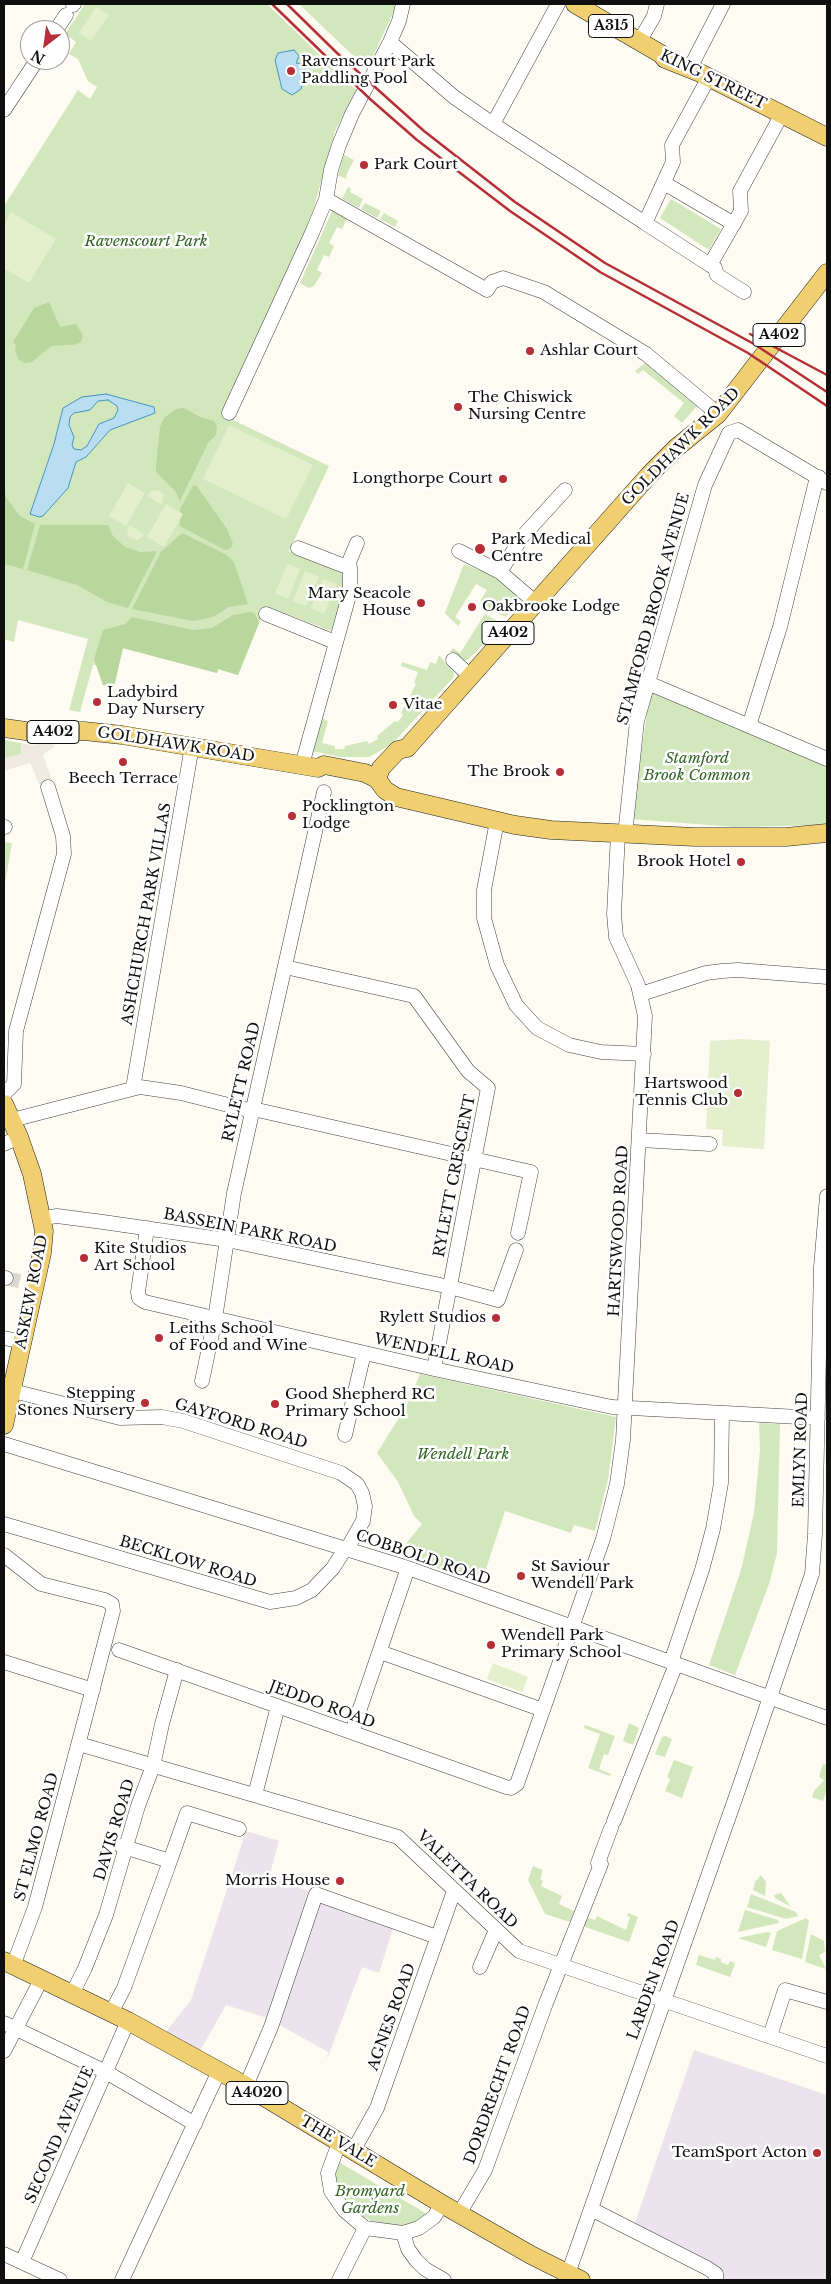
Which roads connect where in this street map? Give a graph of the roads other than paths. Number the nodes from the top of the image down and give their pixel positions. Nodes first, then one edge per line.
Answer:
1 (403, 4) edge
2 (558, 4) edge
3 (578, 4) edge
4 (657, 4) edge
5 (723, 4) edge
6 (71, 8) edge
7 (63, 20) edge
8 (390, 42) junction
9 (639, 42) junction
10 (690, 68) junction
11 (30, 70) edge
12 (709, 77) junction
13 (4, 110) edge
14 (782, 114) junction
15 (493, 124) junction
16 (827, 136) edge
17 (664, 183) junction
18 (326, 199) junction
19 (644, 223) junction
20 (734, 224) junction
21 (710, 265) junction
22 (827, 273) edge
23 (744, 292) dead end
24 (230, 414) dead end
25 (718, 414) junction
26 (823, 480) edge
27 (565, 490) dead end
28 (357, 543) dead end
29 (298, 548) dead end
30 (459, 551) dead end
31 (347, 567) junction
32 (500, 572) junction
33 (535, 602) junction
34 (266, 614) dead end
35 (335, 642) junction
36 (453, 660) dead end
37 (470, 676) junction
38 (648, 683) junction
39 (750, 726) junction
40 (4, 728) edge
41 (192, 746) junction
42 (827, 759) edge
43 (310, 766) junction
44 (377, 779) junction
45 (48, 786) dead end
46 (324, 792) dead end
47 (497, 821) junction
48 (827, 833) edge
49 (621, 834) junction
50 (285, 967) junction
51 (827, 977) edge
52 (641, 994) junction
53 (644, 1054) junction
54 (133, 1088) junction
55 (4, 1094) edge
56 (4, 1104) edge
57 (253, 1110) junction
58 (12, 1120) junction
59 (640, 1140) junction
60 (12, 1141) edge
61 (710, 1144) dead end
62 (475, 1159) junction
63 (827, 1196) edge
64 (43, 1218) junction
65 (147, 1228) junction
66 (518, 1234) dead end
67 (227, 1240) junction
68 (516, 1250) dead end
69 (450, 1287) junction
70 (215, 1319) junction
71 (4, 1338) edge
72 (23, 1342) junction
73 (364, 1353) junction
74 (434, 1369) junction
75 (202, 1381) dead end
76 (13, 1391) junction
77 (626, 1408) junction
78 (722, 1413) junction
79 (818, 1418) junction
80 (4, 1425) edge
81 (345, 1435) dead end
82 (4, 1444) edge
83 (4, 1524) edge
84 (346, 1549) junction
85 (4, 1555) edge
86 (408, 1568) junction
87 (572, 1627) junction
88 (119, 1650) dead end
89 (380, 1652) junction
90 (4, 1662) edge
91 (674, 1663) junction
92 (177, 1670) junction
93 (93, 1690) junction
94 (770, 1698) junction
95 (278, 1706) junction
96 (543, 1710) junction
97 (827, 1718) edge
98 (352, 1732) junction
99 (79, 1744) junction
100 (153, 1766) junction
101 (514, 1786) joint
102 (255, 1795) junction
103 (239, 1829) dead end
104 (124, 1847) junction
105 (170, 1861) junction
106 (454, 1891) junction
107 (496, 1930) junction
108 (437, 1937) junction
109 (9, 1964) edge
110 (561, 1964) junction
111 (480, 1967) dead end
112 (40, 1980) junction
113 (72, 1994) junction
114 (664, 2000) junction
115 (827, 2002) edge
116 (111, 2013) junction
117 (128, 2021) junction
118 (9, 2026) edge
119 (770, 2036) junction
120 (4, 2051) edge
121 (827, 2056) edge
122 (106, 2072) junction
123 (219, 2072) junction
124 (246, 2086) junction
125 (194, 2124) junction
126 (346, 2147) junction
127 (442, 2204) junction
128 (591, 2209) junction
129 (459, 2214) junction
130 (364, 2228) junction
131 (403, 2234) junction
132 (4, 2254) edge
133 (22, 2262) junction
134 (575, 2277) edge
135 (716, 2277) edge
136 (60, 2280) edge
137 (122, 2280) edge
138 (339, 2280) edge
139 (444, 2280) edge

1 - 8 street
2 - 15 street
3 - 9 main road, KING STREET / A315
4 - 9 street
5 - 10 street
6 - 7 street
8 - 15 street
8 - 18 street
9 - 10 main road, KING STREET / A315
10 - 12 main road, KING STREET / A315
11 - 13 street
12 - 14 main road, KING STREET / A315
12 - 17 street
14 - 16 main road, KING STREET / A315
14 - 20 street
15 - 19 street
17 - 19 street
17 - 20 street
18 - 24 street
18 - 25 street
19 - 21 street
20 - 21 street
21 - 23 street
22 - 25 main road, GOLDHAWK ROAD / A402
25 - 33 main road, GOLDHAWK ROAD / A402
26 - 38 street, STAMFORD BROOK AVENUE
26 - 39 street
27 - 32 street
28 - 31 street
29 - 31 street
30 - 32 street
31 - 35 street
32 - 33 street
33 - 37 main road, GOLDHAWK ROAD / A402
34 - 35 street
35 - 43 street
36 - 37 street
37 - 44 main road, GOLDHAWK ROAD / A402
38 - 39 street
38 - 49 street, STAMFORD BROOK AVENUE
39 - 42 street
40 - 41 main road, GOLDHAWK ROAD / A402
41 - 43 main road, GOLDHAWK ROAD / A402
41 - 54 street, ASHCHURCH PARK VILLAS
43 - 44 main road, GOLDHAWK ROAD / A402
44 - 47 main road
45 - 55 street
46 - 50 street, RYLETT ROAD
47 - 49 main road
47 - 53 street
48 - 49 main road
49 - 52 street, HARTSWOOD ROAD
50 - 57 street, RYLETT ROAD
50 - 62 street, RYLETT CRESCENT
51 - 52 street
52 - 53 street, HARTSWOOD ROAD
53 - 59 street, HARTSWOOD ROAD
54 - 57 street
54 - 58 street
56 - 58 main road, ASKEW ROAD
57 - 62 street
57 - 67 street, RYLETT ROAD
58 - 60 main road, ASKEW ROAD
59 - 61 street
59 - 77 street, HARTSWOOD ROAD
60 - 64 main road, ASKEW ROAD
62 - 66 street
62 - 69 street, RYLETT CRESCENT
63 - 79 street, EMLYN ROAD
64 - 65 street, BASSEIN PARK ROAD
64 - 72 main road, ASKEW ROAD
65 - 67 street, BASSEIN PARK ROAD
65 - 70 street, WENDELL ROAD
67 - 69 street, BASSEIN PARK ROAD
67 - 70 street, RYLETT ROAD
68 - 69 street, BASSEIN PARK ROAD
69 - 74 street, RYLETT CRESCENT
70 - 73 street, WENDELL ROAD
70 - 75 street, RYLETT ROAD
71 - 72 street
72 - 76 main road, ASKEW ROAD
73 - 74 street, WENDELL ROAD
73 - 81 street
74 - 77 street, WENDELL ROAD
76 - 80 main road, ASKEW ROAD
76 - 84 street, GAYFORD ROAD
77 - 78 street, WENDELL ROAD
77 - 87 street, HARTSWOOD ROAD
78 - 79 street, WENDELL ROAD
78 - 91 street, DORDRECHT ROAD
79 - 94 street, EMLYN ROAD
82 - 84 street, COBBOLD ROAD
83 - 84 street, BECKLOW ROAD
84 - 86 street, COBBOLD ROAD
85 - 93 street, ST ELMO ROAD
86 - 87 street, COBBOLD ROAD
86 - 89 street
87 - 91 street, COBBOLD ROAD
87 - 96 street, HARTSWOOD ROAD
88 - 92 street, JEDDO ROAD
89 - 96 street
89 - 98 street
90 - 93 street
91 - 94 street, COBBOLD ROAD
91 - 110 street, DORDRECHT ROAD
92 - 95 street, JEDDO ROAD
92 - 100 street, DAVIS ROAD
93 - 99 street, ST ELMO ROAD
94 - 97 street, COBBOLD ROAD
94 - 114 street, LARDEN ROAD
95 - 98 street, JEDDO ROAD
95 - 102 street
96 - 101 street, HARTSWOOD ROAD
98 - 101 street, JEDDO ROAD
99 - 100 street, VALETTA ROAD
99 - 109 street, ST ELMO ROAD
100 - 102 street, VALETTA ROAD
100 - 104 street, DAVIS ROAD
102 - 106 street, VALETTA ROAD
103 - 105 street
104 - 105 street
104 - 113 street, DAVIS ROAD
105 - 116 street
106 - 107 street, VALETTA ROAD
106 - 108 street, AGNES ROAD
107 - 110 street, VALETTA ROAD
107 - 111 street
108 - 124 street
108 - 126 street, AGNES ROAD
109 - 112 main road, THE VALE / A4020
110 - 114 street, VALETTA ROAD
110 - 129 street, DORDRECHT ROAD
112 - 113 main road, THE VALE / A4020
112 - 118 street
113 - 116 main road, THE VALE / A4020
114 - 119 street, VALETTA ROAD
114 - 128 street, LARDEN ROAD
115 - 119 street
116 - 117 main road, THE VALE / A4020
117 - 122 street, SECOND AVENUE
117 - 123 main road, THE VALE / A4020
118 - 120 street
118 - 122 street
119 - 121 street, VALETTA ROAD
122 - 125 street
122 - 133 street, SECOND AVENUE
123 - 124 main road, THE VALE / A4020
123 - 125 street
124 - 126 main road, THE VALE / A4020
125 - 137 street
126 - 127 main road, THE VALE / A4020
126 - 130 street, AGNES ROAD
127 - 129 main road, THE VALE / A4020
127 - 131 street
128 - 134 street, LARDEN ROAD
128 - 135 street
129 - 134 main road, THE VALE / A4020
130 - 131 street
130 - 138 street
131 - 139 street
132 - 133 street
133 - 136 street

